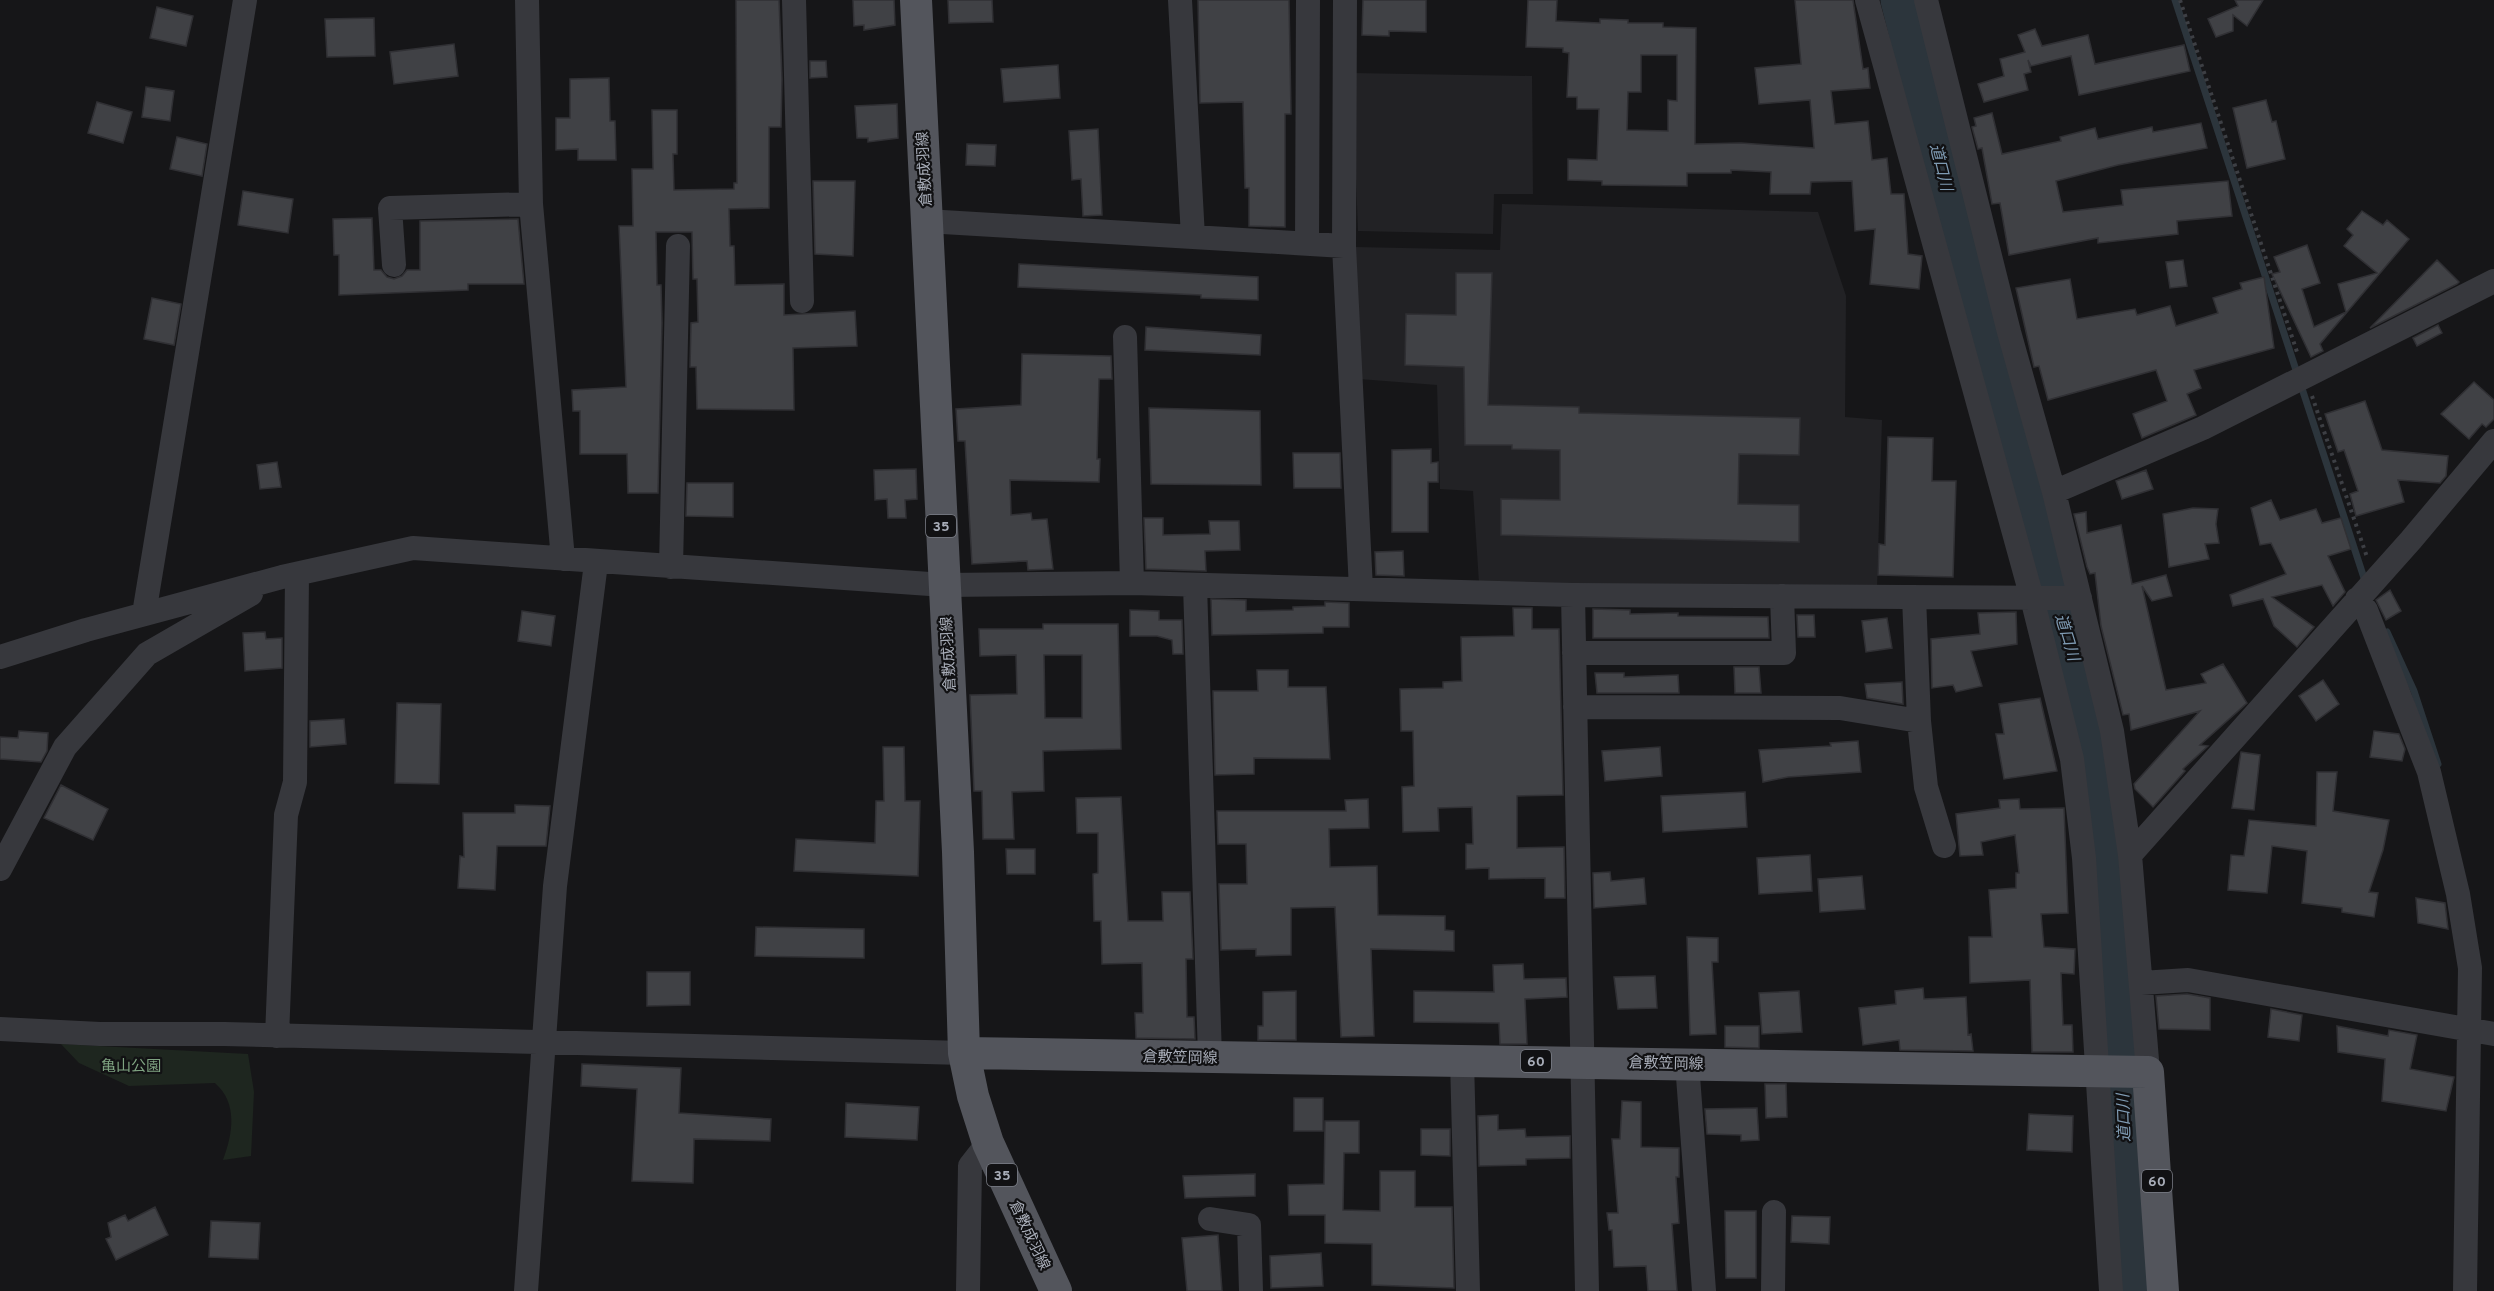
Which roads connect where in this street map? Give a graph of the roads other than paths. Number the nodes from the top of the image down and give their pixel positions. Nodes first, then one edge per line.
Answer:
1 (245, 0) edge
2 (527, 0) edge
3 (794, 0) edge
4 (916, 0) edge
5 (1180, 0) edge
6 (1308, 0) edge
7 (1345, 0) edge
8 (1867, 0) edge
9 (1926, 0) edge
10 (531, 204) junction
11 (926, 221) junction
12 (1193, 237) junction
13 (1307, 244) junction
14 (678, 246) dead end
15 (1344, 246) junction
16 (394, 265) dead end
17 (2494, 281) edge
18 (802, 301) dead end
19 (1125, 337) dead end
20 (2494, 441) edge
21 (2054, 492) junction
22 (563, 559) junction
23 (596, 563) junction
24 (670, 567) junction
25 (289, 576) junction
26 (1132, 583) junction
27 (944, 585) junction
28 (1195, 585) junction
29 (1361, 589) junction
30 (1573, 594) junction
31 (1782, 596) junction
32 (1914, 597) junction
33 (2033, 598) junction
34 (2079, 598) junction
35 (2357, 599) junction
36 (144, 614) junction
37 (1574, 654) junction
38 (0, 657) edge
39 (1575, 707) junction
40 (1919, 721) junction
41 (1944, 846) dead end
42 (2130, 855) junction
43 (0, 869) edge
44 (2141, 983) junction
45 (0, 1029) edge
46 (2479, 1031) edge
47 (277, 1036) junction
48 (545, 1044) junction
49 (964, 1053) junction
50 (1210, 1057) junction
51 (1462, 1060) junction
52 (1582, 1061) junction
53 (1687, 1064) junction
54 (2122, 1072) junction
55 (988, 1143) junction
56 (1774, 1212) dead end
57 (1210, 1219) dead end
58 (526, 1291) edge
59 (968, 1291) edge
60 (1056, 1291) edge
61 (1251, 1291) edge
62 (1468, 1291) edge
63 (1587, 1291) edge
64 (1704, 1291) edge
65 (1773, 1291) edge
66 (2111, 1291) edge
67 (2163, 1291) edge
68 (2465, 1291) edge

1 - 36 street
2 - 10 street
3 - 18 street
4 - 11 main road, 倉敷成羽線 / 35
5 - 12 street
6 - 13 street
7 - 15 street
8 - 33 street
9 - 21 street
10 - 16 street
10 - 22 street
11 - 12 street
11 - 27 main road, 倉敷成羽線 / 35
12 - 13 street
13 - 15 street
14 - 24 street
15 - 29 street
17 - 21 street
19 - 26 street
20 - 35 street
21 - 34 street
22 - 23 street
22 - 25 street
23 - 24 street
23 - 48 street
24 - 27 street
25 - 36 street
25 - 43 street
25 - 47 street
26 - 27 street
26 - 28 street
27 - 49 main road, 倉敷成羽線 / 35
28 - 29 street
28 - 50 street
29 - 30 street
30 - 31 street
30 - 37 street
31 - 32 street
31 - 37 street
32 - 33 street
32 - 40 street
33 - 34 street
33 - 54 street
34 - 42 street
35 - 42 street
35 - 46 street
36 - 38 street
37 - 39 street
39 - 40 street
39 - 52 street
40 - 41 street
42 - 44 street
44 - 46 street
44 - 54 street
45 - 47 street
46 - 68 street
47 - 48 street
48 - 49 street
48 - 58 street
49 - 50 main road, 倉敷笠岡線 / 60
49 - 55 main road, 倉敷成羽線 / 35
50 - 51 main road, 倉敷笠岡線 / 60
51 - 52 main road, 倉敷笠岡線 / 60
51 - 62 street
52 - 53 main road, 倉敷笠岡線 / 60
52 - 63 street
53 - 54 main road, 倉敷笠岡線 / 60
53 - 64 street
54 - 66 street
54 - 67 main road, 60
55 - 59 street
55 - 60 main road, 倉敷成羽線 / 35
56 - 65 street
57 - 61 street

